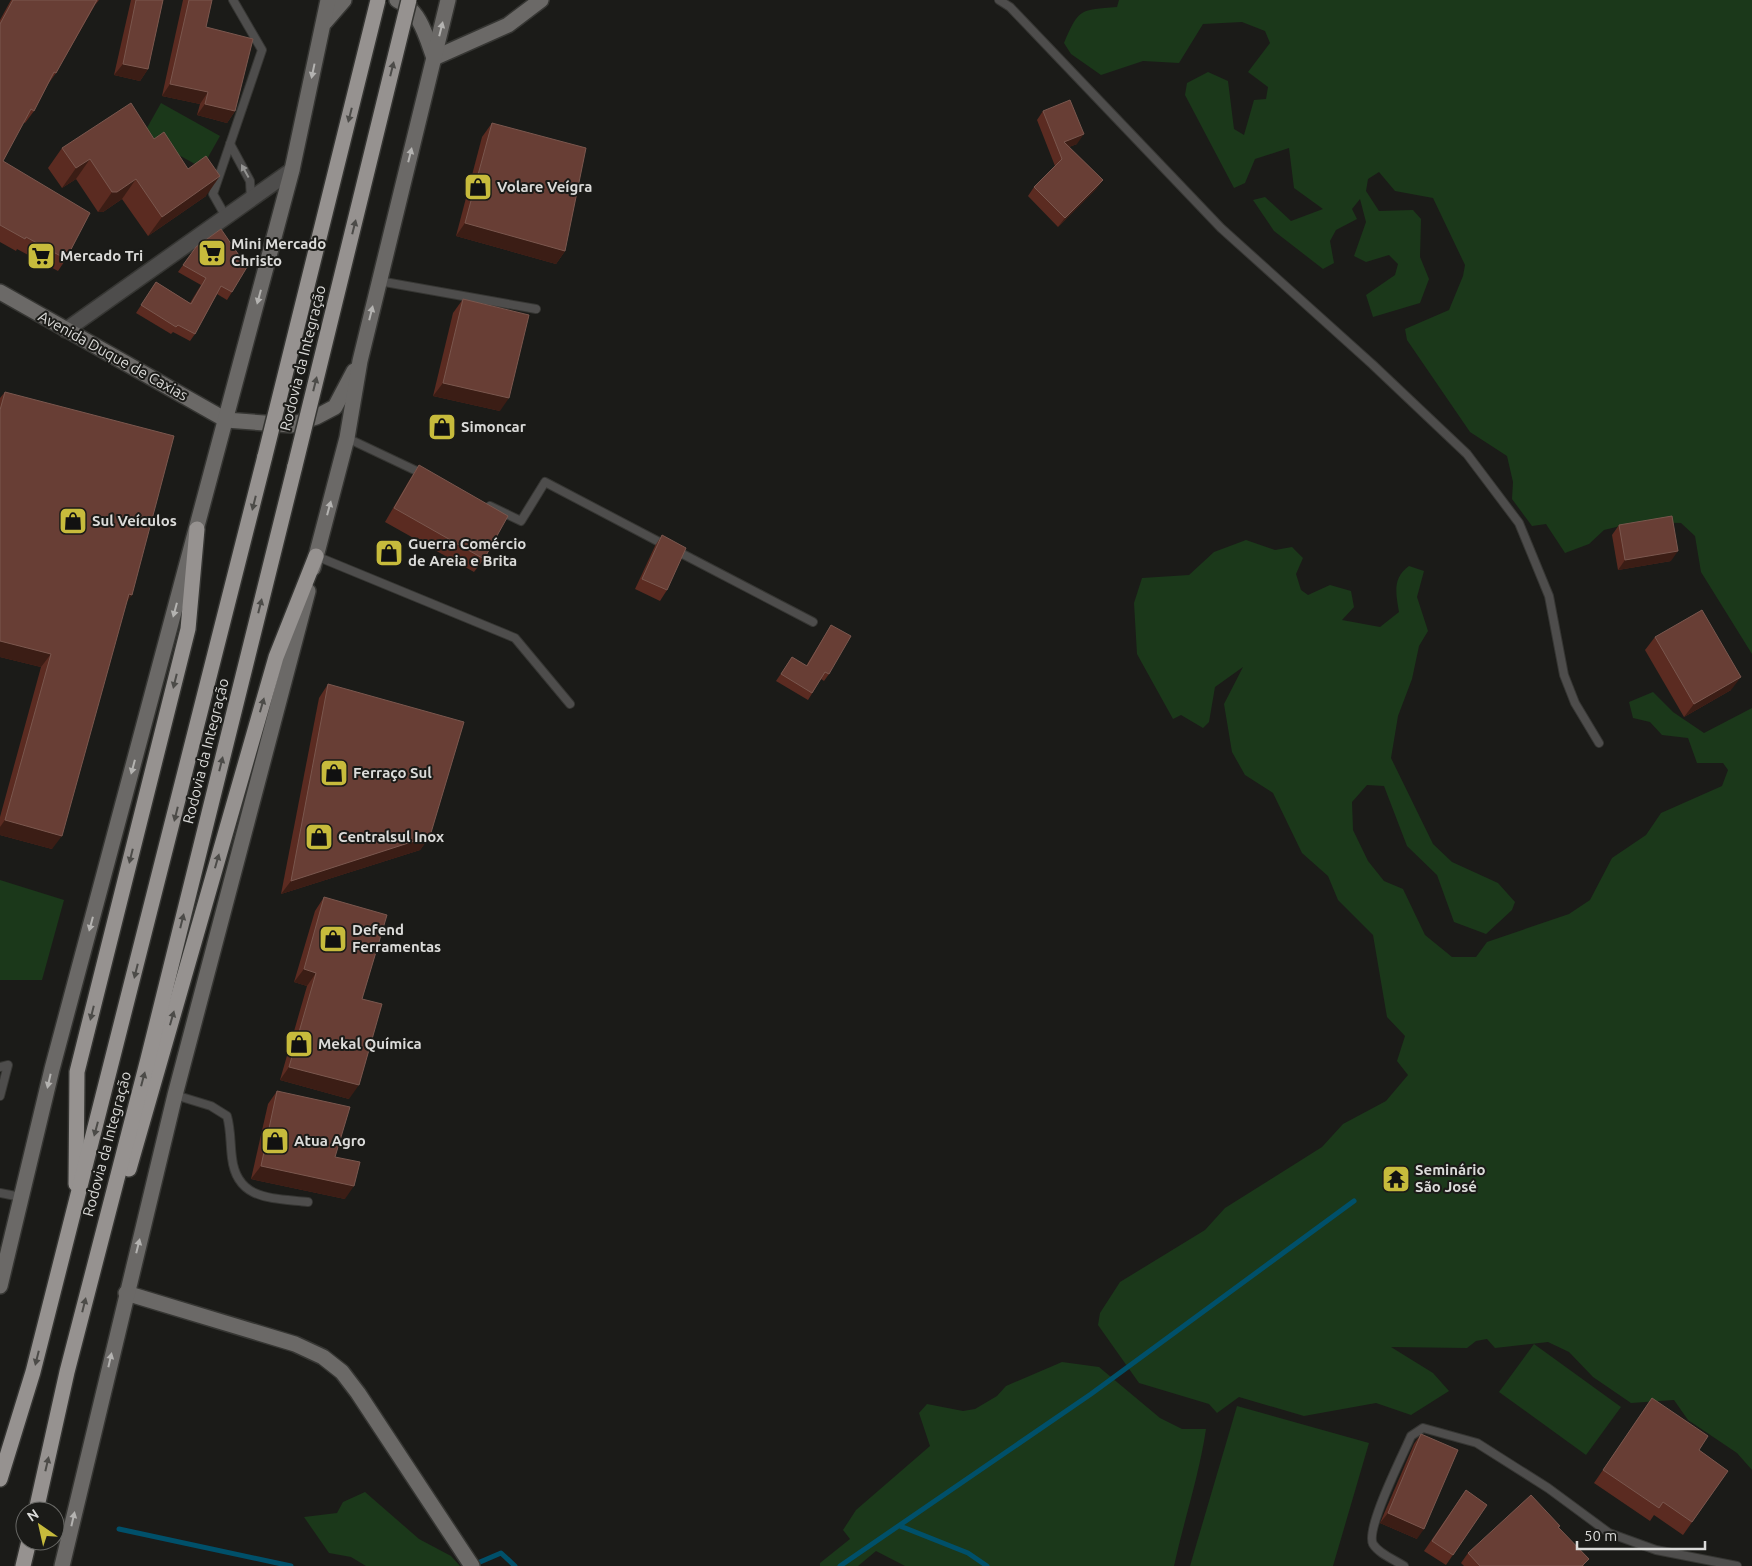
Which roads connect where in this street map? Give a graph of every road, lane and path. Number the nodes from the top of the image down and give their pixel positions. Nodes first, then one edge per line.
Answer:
1 (233, 0) edge
2 (328, 0) edge
3 (344, 0) edge
4 (378, 0) edge
5 (396, 0) edge
6 (409, 0) edge
7 (448, 0) edge
8 (541, 0) edge
9 (999, 0) edge
10 (324, 23) junction
11 (434, 58) junction
12 (230, 144) junction
13 (292, 170) junction
14 (251, 200) junction
15 (226, 217) junction
16 (379, 281) junction
17 (0, 292) edge
18 (536, 309) dead end
19 (66, 330) junction
20 (360, 361) junction
21 (226, 420) junction
22 (347, 438) junction
23 (434, 480) edge
24 (478, 500) edge
25 (197, 529) junction
26 (316, 556) junction
27 (813, 622) dead end
28 (570, 704) dead end
29 (1599, 742) dead end
30 (0, 1067) edge
31 (175, 1095) junction
32 (0, 1096) edge
33 (0, 1193) edge
34 (21, 1197) junction
35 (308, 1202) dead end
36 (75, 1210) junction
37 (107, 1212) junction
38 (0, 1286) edge
39 (126, 1293) junction
40 (21, 1413) junction
41 (0, 1454) edge
42 (0, 1479) edge
43 (38, 1501) edge
44 (27, 1551) edge
45 (23, 1566) edge
46 (62, 1566) edge
47 (472, 1566) edge
48 (1404, 1566) edge
49 (1737, 1566) edge

1 - 12 lane
2 - 10 main road
3 - 10 main road
4 -> 36 highway, Rodovia da Integração, bridge
5 - 11 main road
37 -> 6 highway, Rodovia da Integração, bridge
11 -> 7 main road
8 - 11 main road
9 - 29 lane
10 -> 13 main road
16 -> 11 main road
14 -> 12 lane
12 - 15 lane
13 - 14 street
13 -> 21 main road
14 - 15 street
15 - 19 street
16 - 18 lane
20 -> 16 main road
17 - 19 main road, Avenida Duque de Caxias
19 - 21 main road, Avenida Duque de Caxias
20 - 21 main road
20 - 22 main road
21 - 25 main road
22 - 23 lane
26 -> 22 main road
24 - 27 lane
25 -> 34 main road
25 -> 36 highway
26 - 28 lane
26 - 31 main road
37 -> 26 highway
30 - 32 lane
31 - 35 lane
39 -> 31 main road
33 - 34 lane
34 - 38 main road
36 -> 40 highway, Rodovia da Integração
43 -> 37 highway, Rodovia da Integração
46 -> 39 main road
39 - 47 main road
40 - 41 highway
40 - 42 highway, Rodovia da Integração
44 - 45 highway
48 - 49 lane

